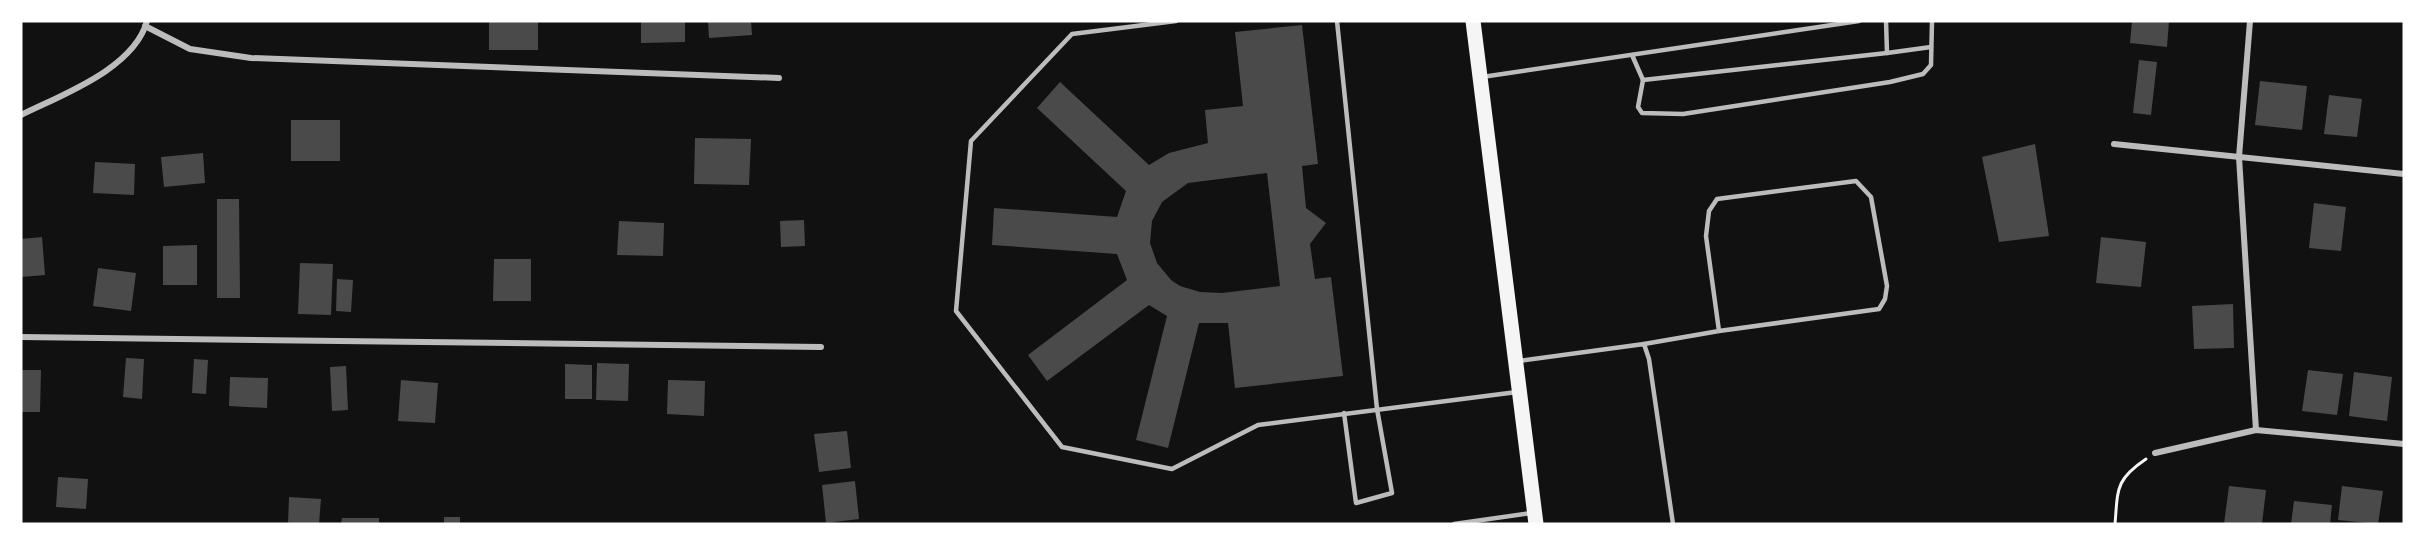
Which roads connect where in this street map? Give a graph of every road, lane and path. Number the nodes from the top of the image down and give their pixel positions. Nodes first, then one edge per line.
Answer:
1 (1176, 21) edge
2 (1337, 21) edge
3 (1473, 21) edge
4 (1859, 21) edge
5 (1886, 21) edge
6 (1932, 21) edge
7 (2250, 21) edge
8 (146, 24) edge
9 (1931, 47) junction
10 (1887, 53) junction
11 (1632, 55) junction
12 (779, 78) dead end
13 (1479, 78) junction
14 (1643, 80) junction
15 (21, 115) edge
16 (2114, 144) dead end
17 (2239, 157) junction
18 (2404, 174) edge
19 (1719, 331) junction
20 (21, 337) edge
21 (1644, 344) junction
22 (821, 347) dead end
23 (1516, 362) junction
24 (1520, 391) junction
25 (1377, 409) junction
26 (1344, 413) junction
27 (2256, 430) junction
28 (2404, 444) edge
29 (2155, 453) joint
30 (1535, 518) edge
31 (1454, 524) edge
32 (1673, 524) edge
33 (2115, 524) edge

1 - 26 lane
2 - 25 lane
3 - 13 main road
4 - 11 lane
5 - 10 lane
6 - 9 lane
7 - 17 street
8 - 12 street
8 - 15 street
9 - 10 lane
9 - 14 lane
10 - 14 lane
11 - 13 lane
11 - 14 lane
13 - 23 main road
16 - 17 street
17 - 18 street
17 - 27 street
19 - 19 lane
19 - 21 lane
20 - 22 street
21 - 23 lane
21 - 32 lane
23 - 24 main road
24 - 25 lane
24 - 30 main road
25 - 26 lane
25 - 26 lane
27 - 28 street
27 - 29 street
29 - 33 path
30 - 31 lane

